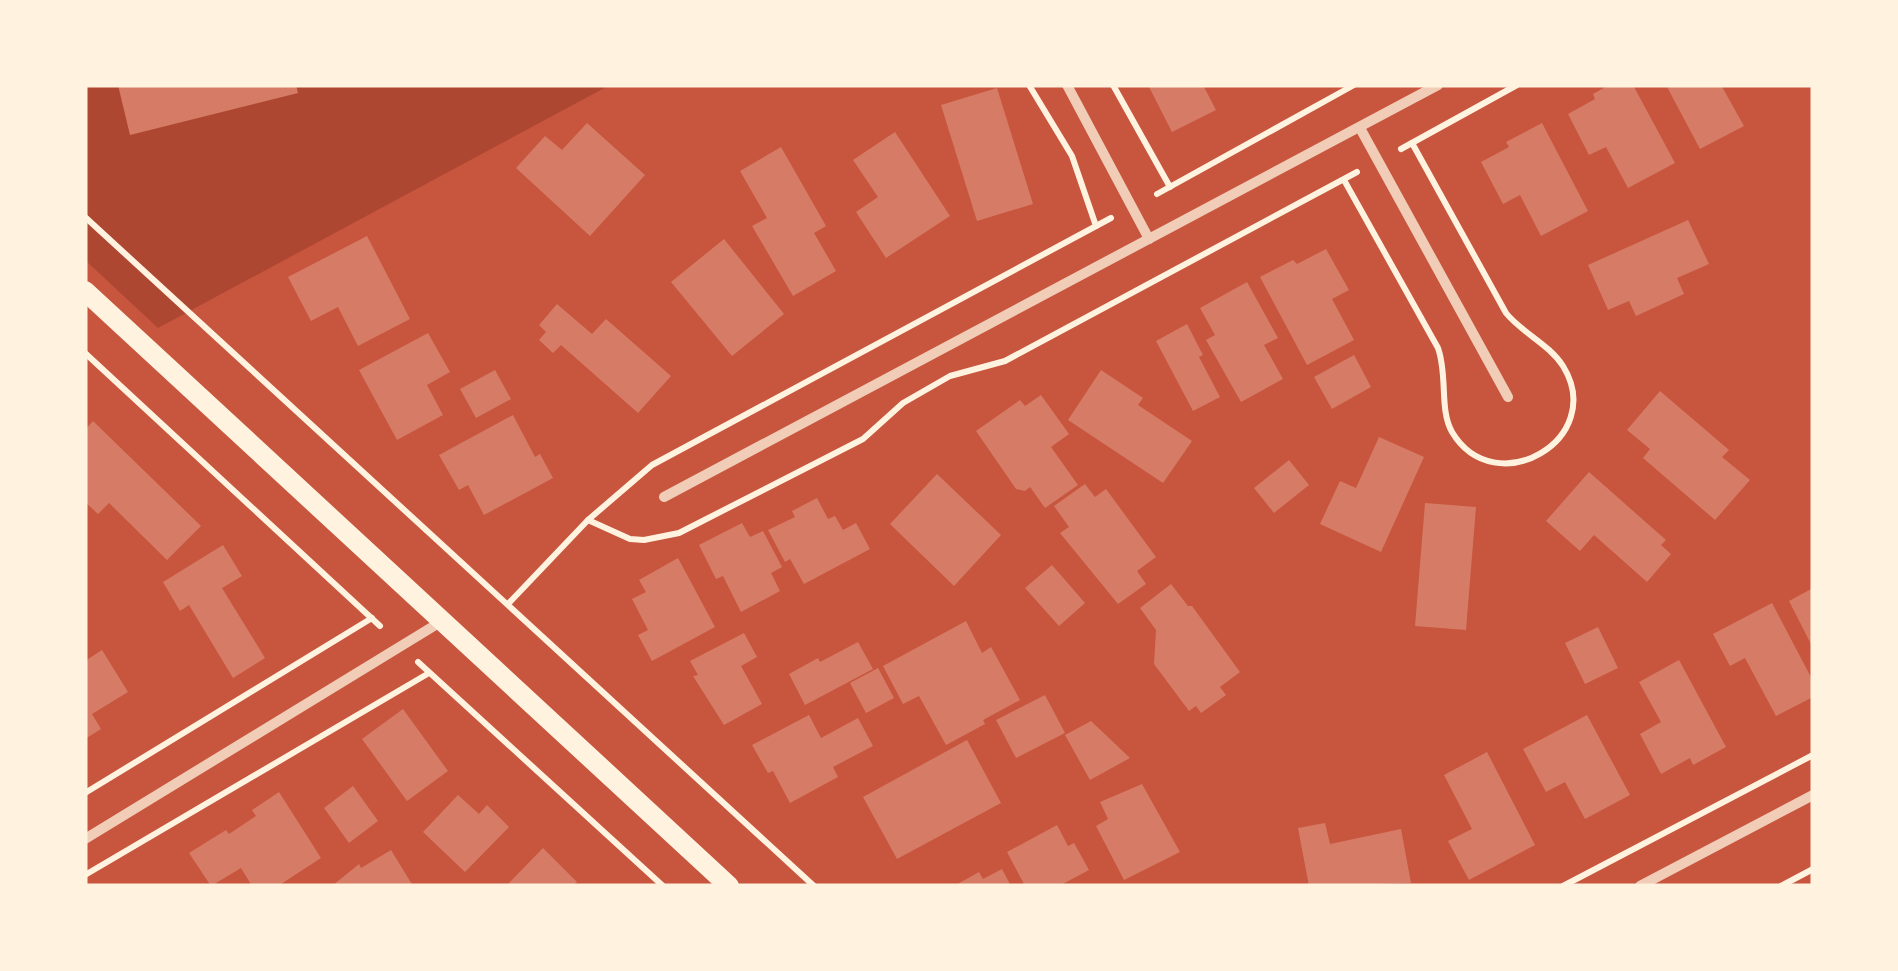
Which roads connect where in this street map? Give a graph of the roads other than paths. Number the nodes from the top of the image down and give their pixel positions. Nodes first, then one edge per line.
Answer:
1 (1068, 85) edge
2 (1438, 85) edge
3 (1360, 128) junction
4 (1149, 239) junction
5 (85, 291) edge
6 (1508, 398) dead end
7 (664, 497) dead end
8 (442, 622) junction
9 (1813, 796) edge
10 (85, 838) edge
11 (728, 886) edge
12 (1640, 886) edge

1 - 4 street
2 - 3 street
3 - 4 street
3 - 6 street
4 - 7 street
5 - 8 main road
8 - 10 street
8 - 11 main road
9 - 12 street

